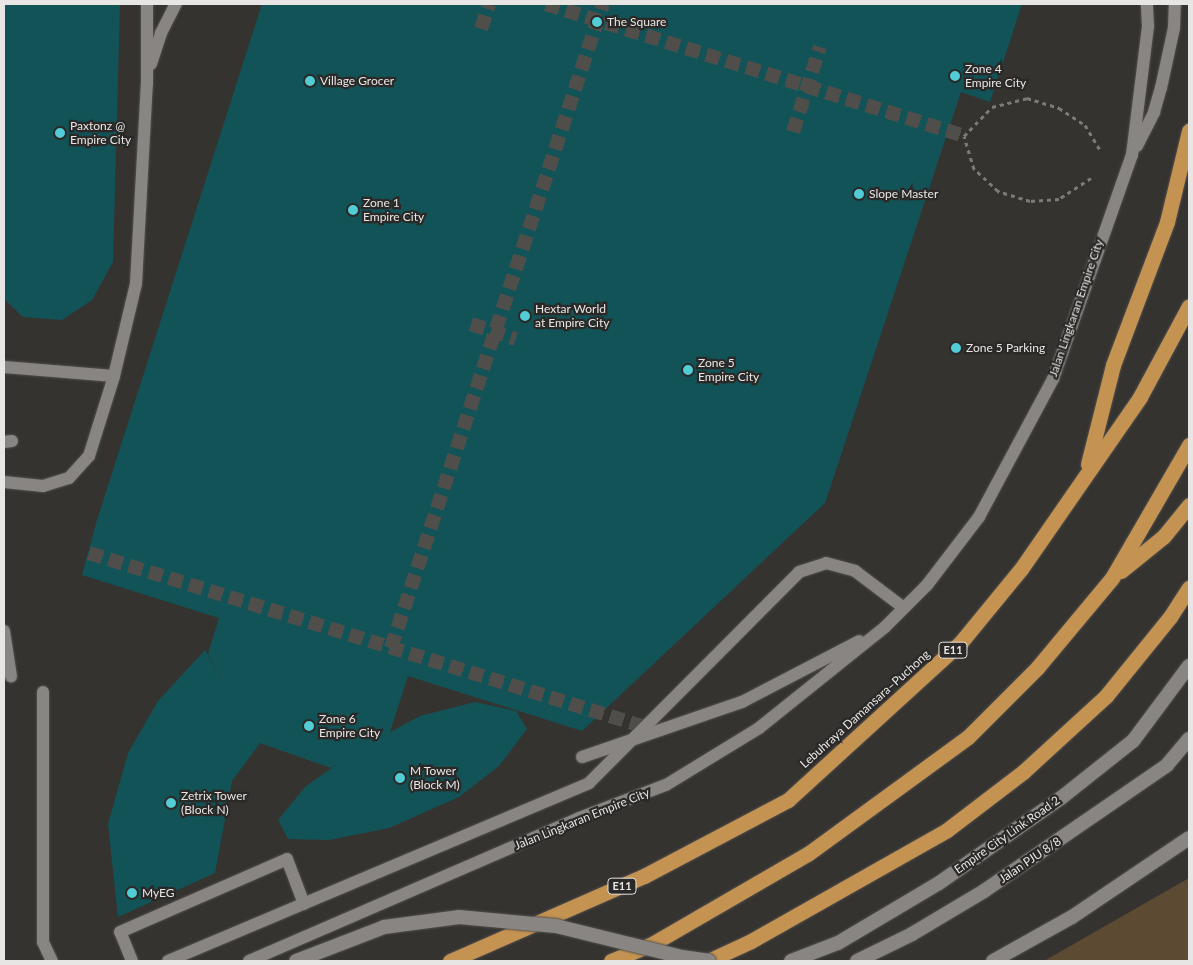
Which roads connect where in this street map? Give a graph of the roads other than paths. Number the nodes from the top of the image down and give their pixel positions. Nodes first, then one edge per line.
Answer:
1 (148, 4) edge
2 (176, 4) edge
3 (1147, 4) edge
4 (1175, 4) edge
5 (147, 84) junction
6 (1189, 131) edge
7 (1132, 155) junction
8 (1189, 306) edge
9 (4, 367) edge
10 (114, 376) junction
11 (1189, 445) edge
12 (1086, 472) junction
13 (4, 482) edge
14 (1189, 505) edge
15 (1112, 578) junction
16 (1189, 588) edge
17 (904, 608) junction
18 (885, 627) junction
19 (4, 631) edge
20 (1189, 666) edge
21 (11, 676) dead end
22 (43, 692) dead end
23 (632, 739) junction
24 (1189, 739) edge
25 (582, 757) dead end
26 (1189, 838) edge
27 (304, 904) junction
28 (52, 961) edge
29 (132, 961) edge
30 (168, 961) edge
31 (249, 961) edge
32 (296, 961) edge
33 (450, 961) edge
34 (612, 961) edge
35 (709, 961) edge
36 (791, 961) edge
37 (856, 961) edge
38 (993, 961) edge

1 - 5 lane
2 - 5 lane
3 - 7 lane, Jalan Lingkaran Empire City
4 - 7 lane
5 - 10 lane
6 - 12 highway
7 - 17 lane, Jalan Lingkaran Empire City
8 - 12 highway, Lebuhraya Damansara–Puchong / E11
9 - 10 lane
10 - 13 lane
11 - 15 highway
12 - 33 highway, Lebuhraya Damansara–Puchong / E11
14 - 15 highway
15 - 34 highway
16 - 35 highway
17 - 18 lane, Jalan Lingkaran Empire City
17 - 23 lane
18 - 23 lane, Jalan Lingkaran Empire City
18 - 31 lane, Jalan Lingkaran Empire City
19 - 21 lane
20 - 36 street, Empire City Link Road 2
22 - 28 lane
23 - 25 lane, Jalan Lingkaran Empire City
23 - 27 lane
24 - 37 street, Jalan PJU 8/8
26 - 38 street
27 - 29 lane
27 - 30 lane
32 - 35 street, bridge

